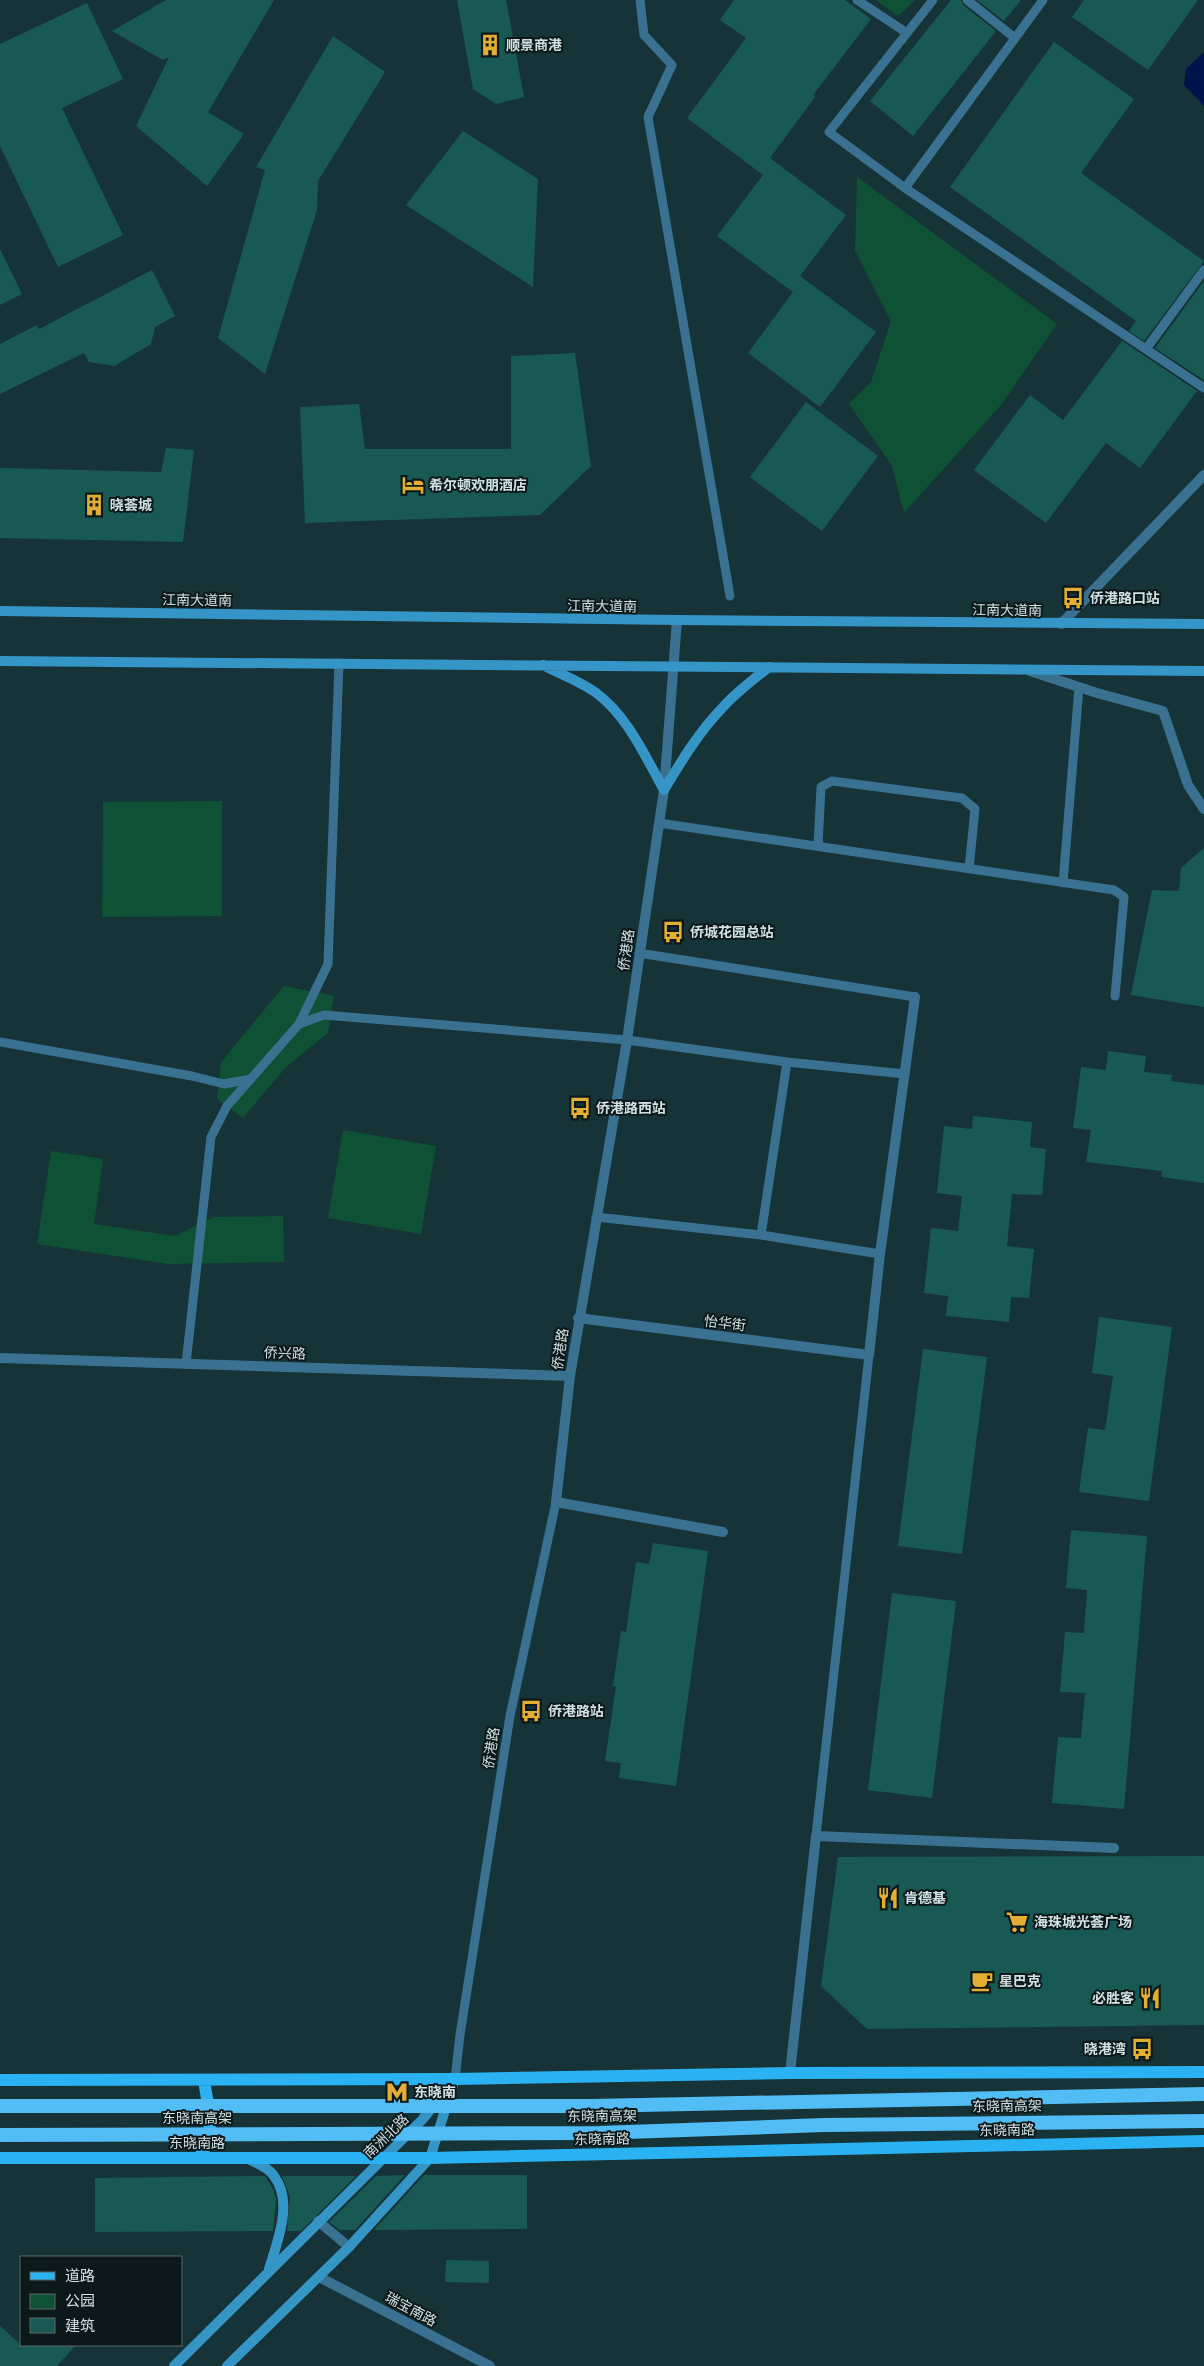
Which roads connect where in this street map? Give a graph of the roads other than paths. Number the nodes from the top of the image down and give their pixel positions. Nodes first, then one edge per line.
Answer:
1 (640, 0) edge
2 (857, 0) edge
3 (933, 0) edge
4 (968, 0) edge
5 (1043, 0) edge
6 (907, 33) junction
7 (1015, 38) junction
8 (905, 188) junction
9 (1204, 270) edge
10 (1146, 349) junction
11 (1204, 388) edge
12 (1204, 475) edge
13 (730, 596) dead end
14 (0, 611) edge
15 (677, 620) junction
16 (1061, 624) junction
17 (1204, 624) edge
18 (0, 660) edge
19 (339, 663) junction
20 (541, 664) junction
21 (674, 665) junction
22 (769, 667) junction
23 (1029, 670) junction
24 (1204, 671) edge
25 (1079, 687) junction
26 (664, 790) junction
27 (1204, 809) edge
28 (659, 823) junction
29 (818, 846) junction
30 (969, 869) junction
31 (1063, 883) junction
32 (639, 953) junction
33 (1115, 996) dead end
34 (915, 997) joint
35 (300, 1024) junction
36 (627, 1040) junction
37 (0, 1042) edge
38 (787, 1062) junction
39 (905, 1074) junction
40 (251, 1079) junction
41 (596, 1217) junction
42 (761, 1235) junction
43 (880, 1254) junction
44 (578, 1318) junction
45 (869, 1355) junction
46 (0, 1358) edge
47 (186, 1364) junction
48 (570, 1376) junction
49 (556, 1502) junction
50 (723, 1532) dead end
51 (816, 1836) junction
52 (1114, 1848) dead end
53 (1204, 2072) edge
54 (790, 2073) junction
55 (0, 2080) edge
56 (204, 2080) junction
57 (455, 2080) junction
58 (1204, 2094) edge
59 (0, 2106) edge
60 (1204, 2121) edge
61 (0, 2135) edge
62 (1204, 2141) edge
63 (0, 2158) edge
64 (199, 2158) junction
65 (245, 2158) junction
66 (383, 2158) junction
67 (430, 2158) junction
68 (318, 2221) junction
69 (349, 2247) junction
70 (268, 2271) junction
71 (319, 2277) junction
72 (174, 2366) edge
73 (227, 2366) edge
74 (490, 2366) edge

1 - 13 lane
2 - 6 lane
3 - 6 lane
4 - 7 lane
5 - 7 lane
6 - 8 lane
7 - 8 lane
8 - 10 lane
9 - 10 lane
10 - 11 lane
12 - 16 street
14 - 15 main road, 江南大道南
15 - 16 main road, 江南大道南
15 - 21 street, 侨港路
16 - 17 main road, 江南大道南
18 - 19 main road
19 - 20 main road
19 - 35 lane
20 - 21 main road
20 - 26 main road
21 - 22 main road
21 - 26 street, 侨港路
22 - 23 main road
22 - 26 main road
23 - 24 main road
23 - 25 street
25 - 27 street
25 - 31 lane
26 - 28 street, 侨港路
28 - 29 lane
28 - 32 street, 侨港路
29 - 30 lane
29 - 30 lane
30 - 31 lane
31 - 33 lane
32 - 34 lane
32 - 36 street, 侨港路
34 - 39 street
35 - 36 lane
35 - 40 lane
36 - 38 lane
36 - 41 street, 侨港路
37 - 40 lane
38 - 39 lane
38 - 42 lane
39 - 43 street
40 - 47 lane
41 - 42 lane
41 - 44 street, 侨港路
42 - 43 lane
43 - 45 street
44 - 45 street, 怡华街
44 - 48 street, 侨港路
45 - 51 lane
46 - 47 street, 侨兴路
47 - 48 street, 侨兴路
48 - 49 street, 侨港路
49 - 50 street
49 - 57 lane, 侨港路
51 - 52 street
51 - 54 street
53 - 54 main road
54 - 57 main road
55 - 56 main road
56 - 57 main road
56 - 64 main road
57 - 66 main road, 南洲北路
57 - 67 main road
58 - 59 highway, 东晓南高架, bridge
60 - 61 highway, 东晓南高架, bridge
62 - 67 main road, 东晓南路
63 - 64 main road, 东晓南路
64 - 65 main road, 东晓南路
65 - 66 main road, 东晓南路
65 - 70 main road
66 - 67 main road, 东晓南路
66 - 68 main road, 南洲北路
67 - 69 main road
68 - 69 street
68 - 70 main road, 南洲北路
69 - 71 main road
70 - 72 main road, 南洲北路
71 - 73 main road
71 - 74 street, 瑞宝南路

